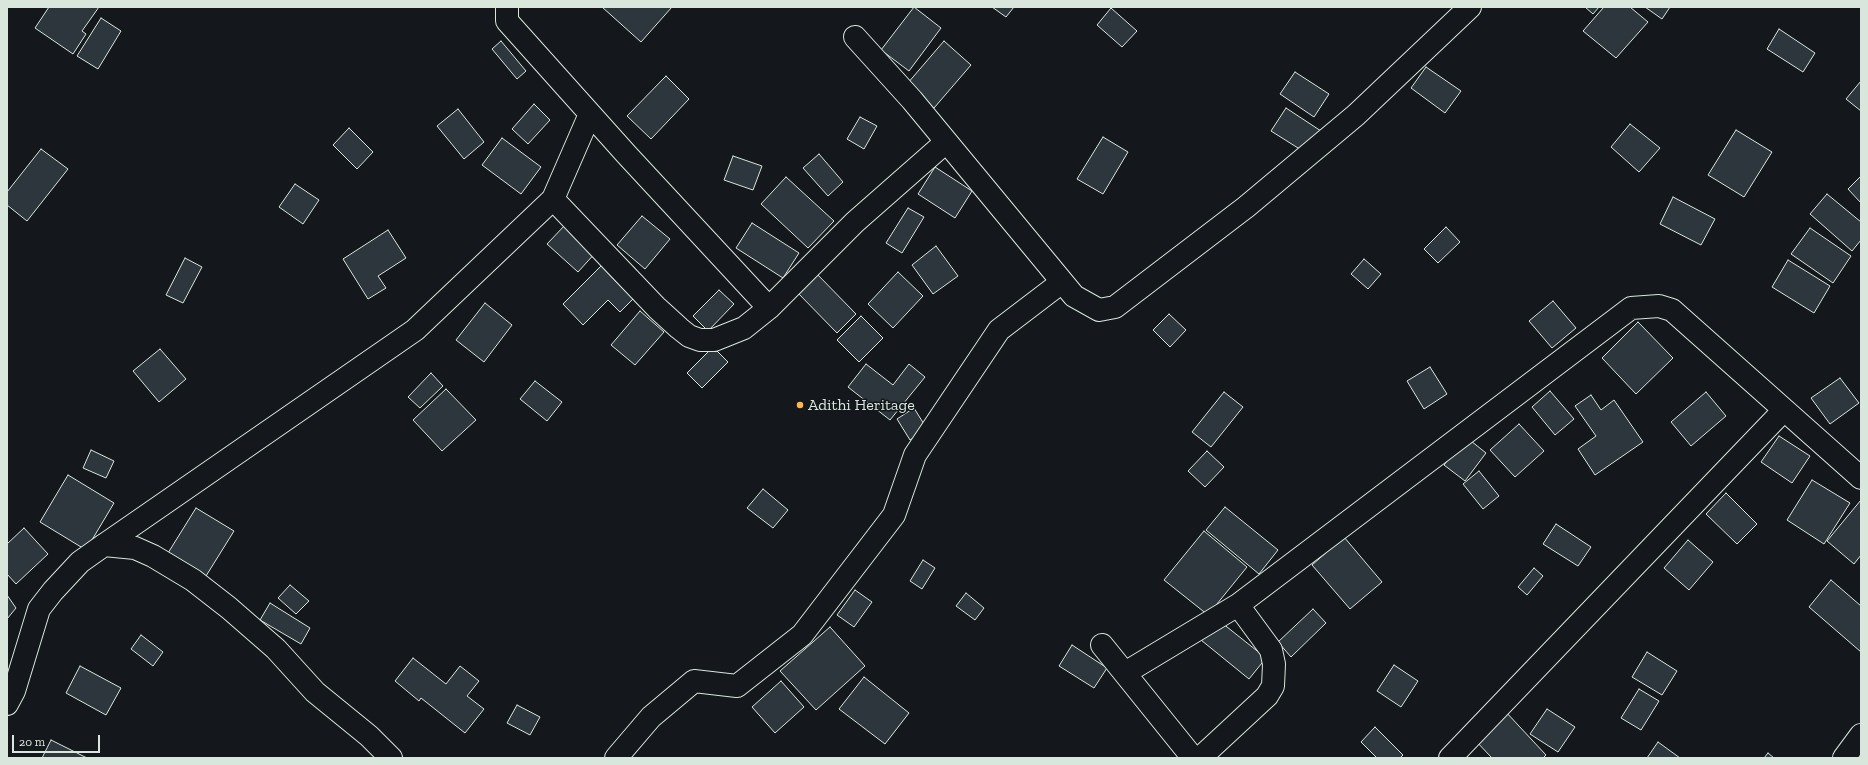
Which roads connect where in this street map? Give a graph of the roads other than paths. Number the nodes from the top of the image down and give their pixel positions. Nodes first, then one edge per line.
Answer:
1 (507, 7) edge
2 (1470, 7) edge
3 (855, 37) dead end
4 (590, 114) junction
5 (946, 142) junction
6 (553, 199) junction
7 (1062, 282) junction
8 (769, 308) junction
9 (1784, 410) junction
10 (1861, 478) edge
11 (104, 545) junction
12 (1238, 605) junction
13 (1102, 645) dead end
14 (1125, 673) junction
15 (7, 704) edge
16 (1861, 736) edge
17 (391, 758) edge
18 (616, 758) edge
19 (1193, 758) edge
20 (1200, 758) edge
21 (1450, 758) edge
22 (1844, 758) edge

1 - 4 street
2 - 7 street
3 - 5 street
4 - 6 street
4 - 8 street
5 - 7 street
5 - 8 street
6 - 8 street
6 - 11 street
7 - 18 street
9 - 10 street
9 - 12 street
9 - 21 street
11 - 15 street
11 - 17 street
12 - 14 street
12 - 20 street
13 - 14 street
14 - 19 street
16 - 22 street

